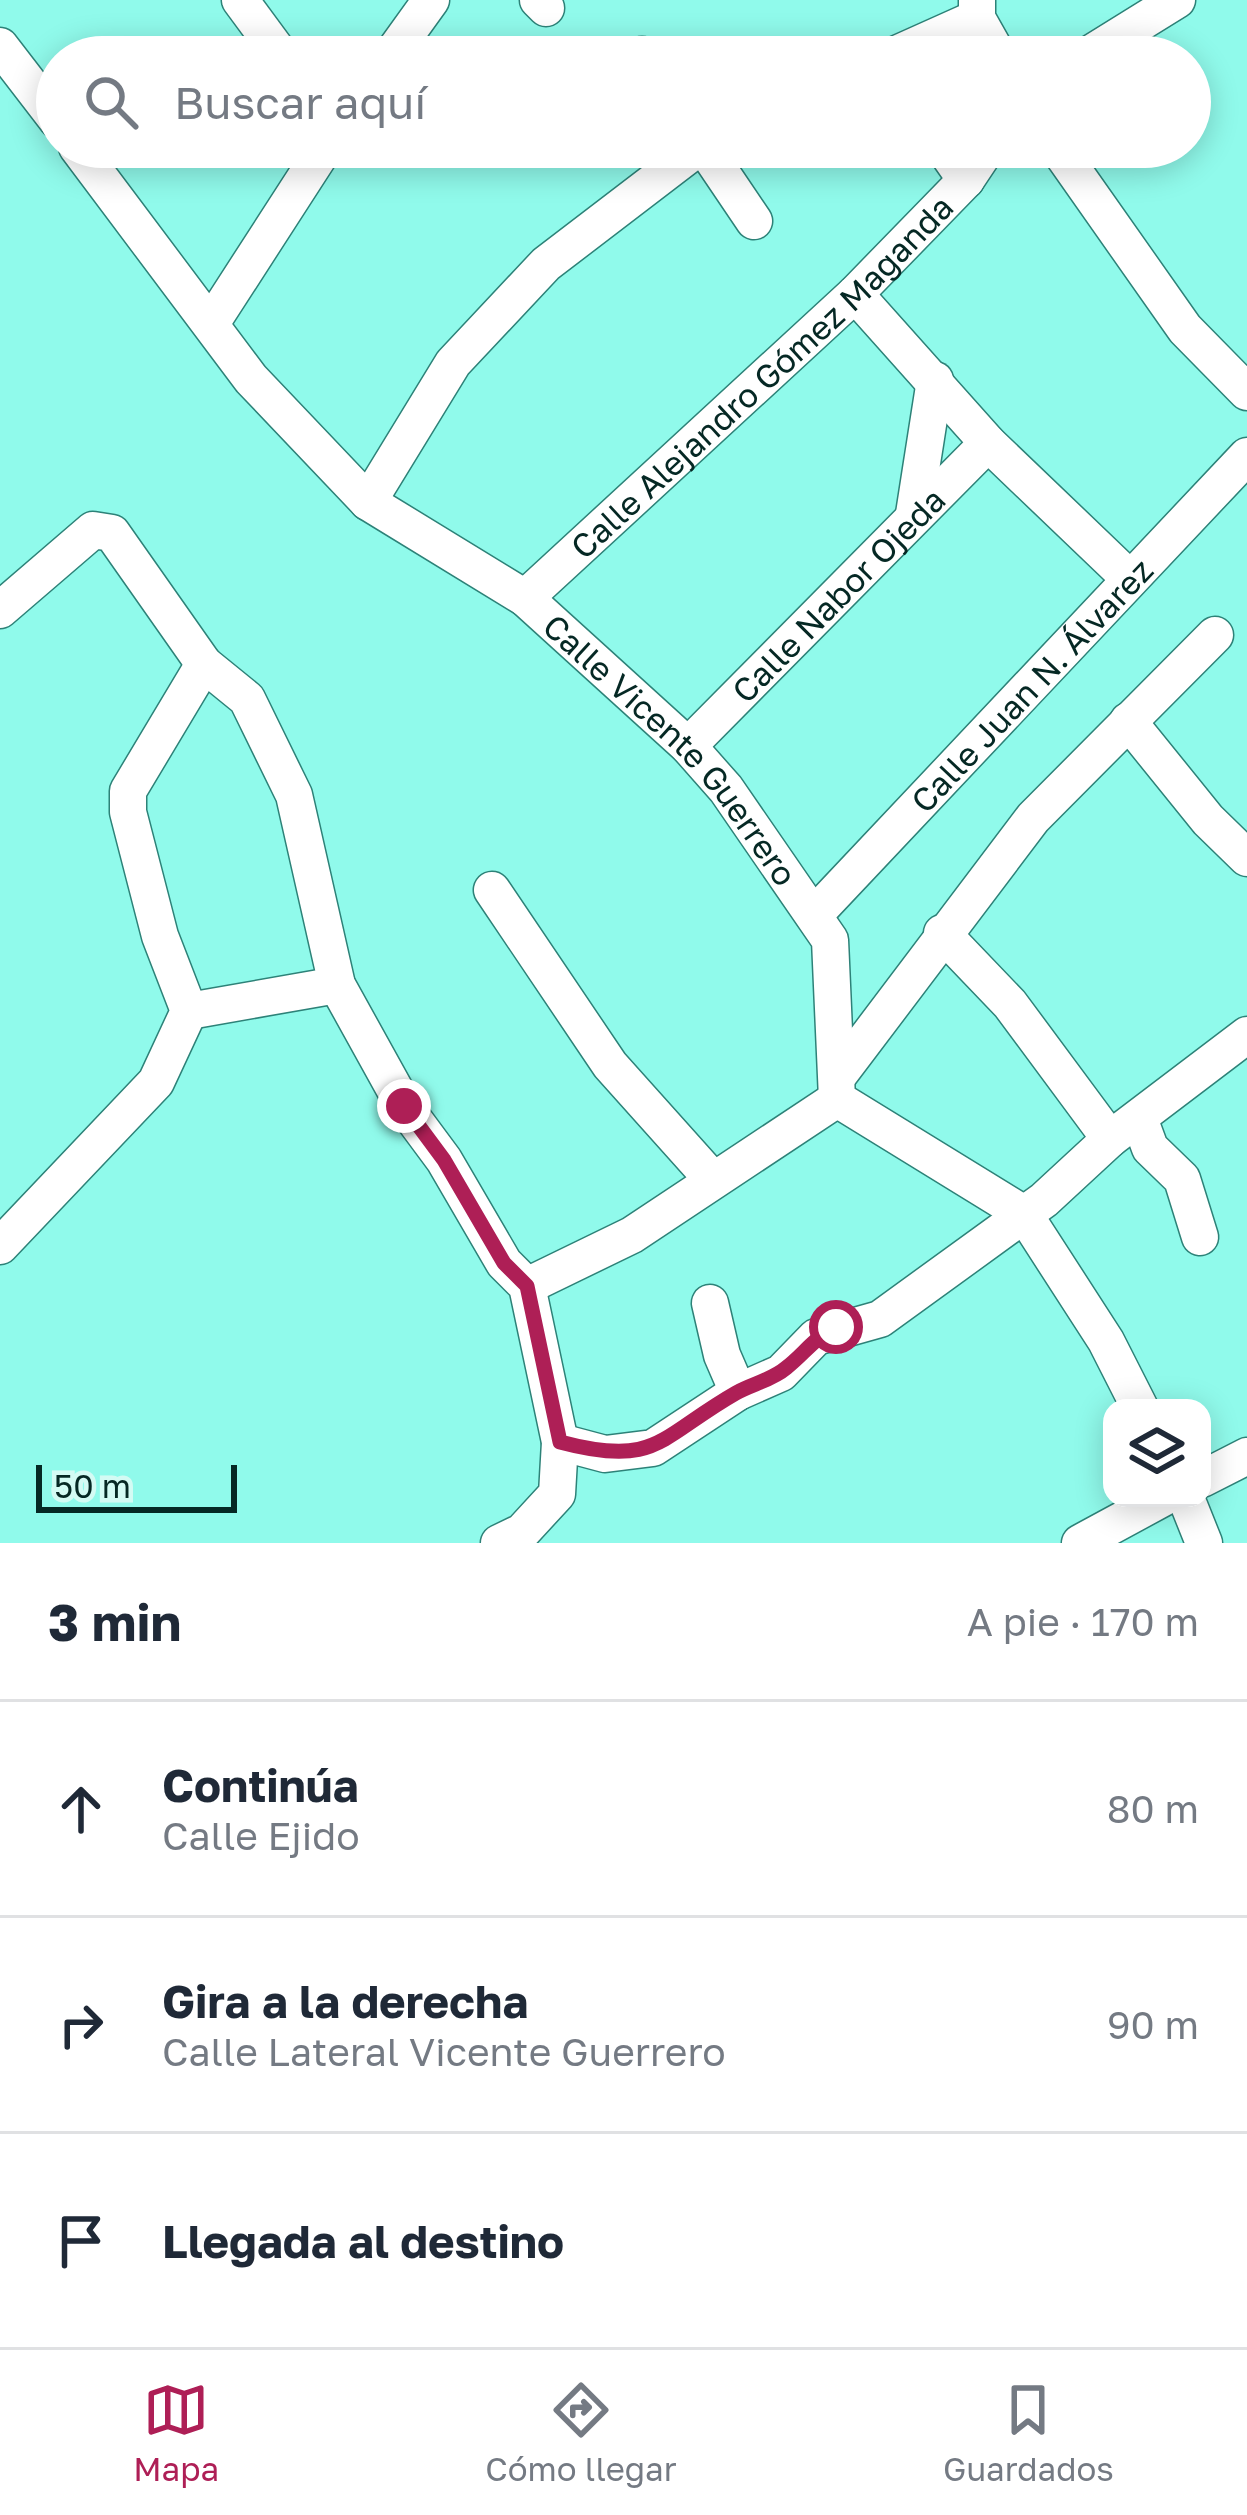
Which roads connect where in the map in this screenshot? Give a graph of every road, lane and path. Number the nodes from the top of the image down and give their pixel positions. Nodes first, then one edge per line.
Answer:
1 (241, 0) edge
2 (431, 0) edge
3 (1177, 0) edge
4 (977, 9) edge
5 (267, 36) edge
6 (405, 36) edge
7 (928, 36) edge
8 (1119, 36) edge
9 (0, 46) edge
10 (36, 93) edge
11 (93, 168) edge
12 (311, 168) edge
13 (673, 168) edge
14 (716, 168) edge
15 (958, 168) edge
16 (974, 168) edge
17 (1072, 168) edge
18 (966, 180) junction
19 (754, 221) dead end
20 (855, 294) junction
21 (212, 322) junction
22 (935, 380) junction
23 (1247, 392) edge
24 (988, 443) junction
25 (1247, 456) edge
26 (368, 502) junction
27 (914, 514) junction
28 (1129, 578) junction
29 (525, 598) junction
30 (0, 610) edge
31 (1215, 635) dead end
32 (204, 664) junction
33 (1128, 722) junction
34 (688, 746) junction
35 (1247, 858) edge
36 (492, 890) dead end
37 (815, 914) junction
38 (942, 933) junction
39 (337, 985) junction
40 (189, 1011) junction
41 (1247, 1035) edge
42 (838, 1088) junction
43 (1124, 1128) junction
44 (712, 1180) junction
45 (1024, 1214) junction
46 (1200, 1237) dead end
47 (0, 1246) edge
48 (527, 1286) junction
49 (710, 1303) dead end
50 (738, 1392) junction
51 (1135, 1399) edge
52 (560, 1442) junction
53 (1247, 1456) edge
54 (1211, 1475) edge
55 (1146, 1507) edge
56 (1190, 1507) edge
57 (499, 1543) edge
58 (1080, 1543) edge
59 (1204, 1543) edge

1 - 5 street
2 - 6 street
3 - 8 street
4 - 7 street
9 - 10 street
11 - 21 street, Calle Vicente Guerrero
12 - 21 street
13 - 26 street
14 - 19 street
15 - 18 street
16 - 18 street, Calle Alejandro Gómez Maganda
17 - 23 street
18 - 20 street, Calle Alejandro Gómez Maganda
20 - 22 street
20 - 29 street, Calle Alejandro Gómez Maganda
21 - 26 street, Calle Vicente Guerrero
22 - 24 street
22 - 27 street
24 - 27 street, Calle Nabor Ojeda
24 - 28 street
25 - 28 street, Calle Juan N. Álvarez
26 - 29 street, Calle Vicente Guerrero
27 - 34 street, Calle Nabor Ojeda
28 - 37 street, Calle Juan N. Álvarez
29 - 34 street, Calle Vicente Guerrero
30 - 32 street
31 - 33 street
32 - 39 street
32 - 40 street
33 - 35 street
33 - 38 street
34 - 37 street, Calle Vicente Guerrero
36 - 44 street
37 - 42 street, Calle Vicente Guerrero
38 - 42 street
38 - 43 street
39 - 40 street
39 - 48 street
40 - 47 street
41 - 43 street
42 - 44 street
42 - 45 street
43 - 45 street
43 - 46 street
44 - 48 street
45 - 50 street
45 - 51 street
48 - 52 street
49 - 50 street
50 - 52 street
52 - 57 street
53 - 54 street
55 - 58 street
56 - 59 street

